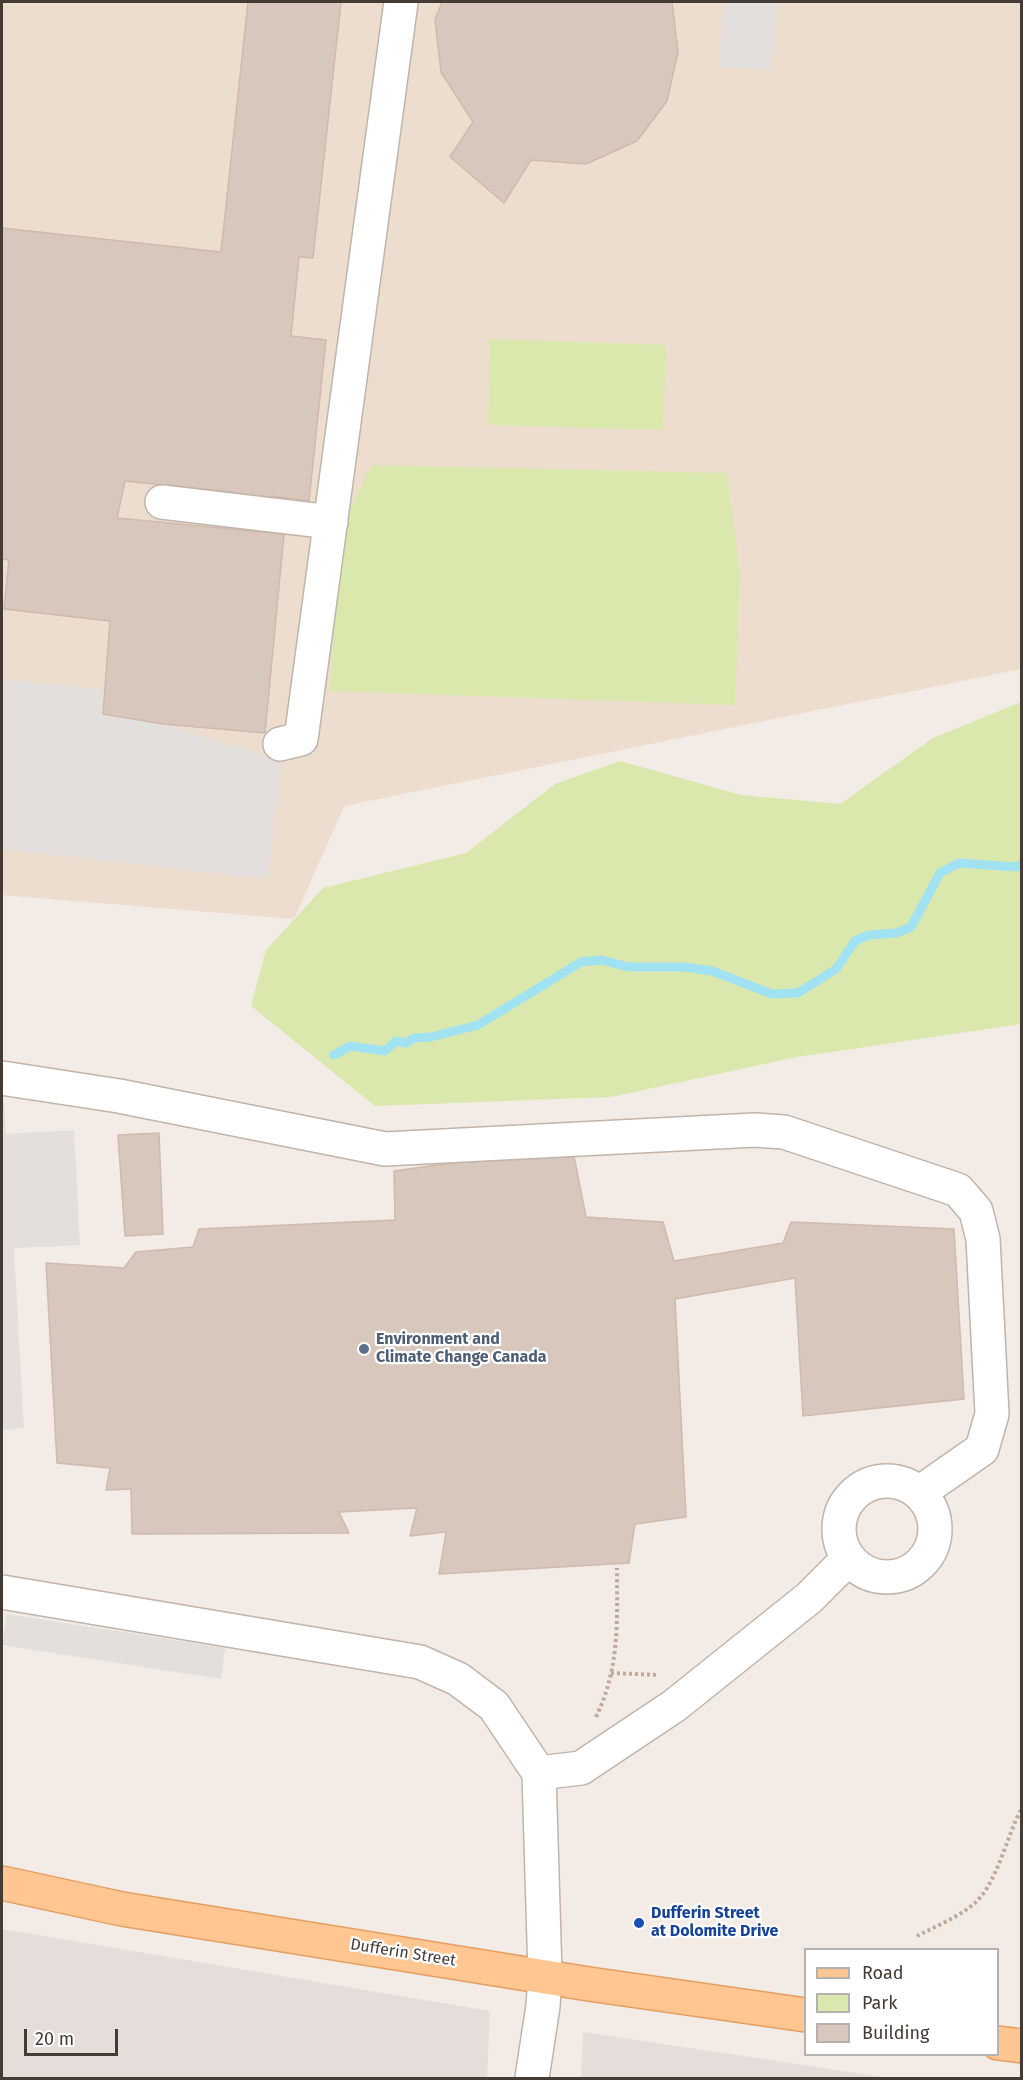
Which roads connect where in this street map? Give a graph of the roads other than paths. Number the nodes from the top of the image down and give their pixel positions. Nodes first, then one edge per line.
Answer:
1 (401, 2) edge
2 (162, 502) dead end
3 (331, 522) junction
4 (280, 744) dead end
5 (2, 1078) edge
6 (919, 1492) junction
7 (849, 1559) junction
8 (2, 1592) edge
9 (539, 1773) junction
10 (2, 1883) edge
11 (544, 1976) junction
12 (804, 2015) edge
13 (999, 2043) edge
14 (1022, 2046) edge
15 (532, 2079) edge

1 - 3 street
2 - 3 street
3 - 4 street
5 - 6 street
6 - 7 street
6 - 7 street
7 - 9 street
8 - 9 street
9 - 11 street
10 - 11 main road, Dufferin Street
11 - 12 main road, Dufferin Street
11 - 15 street
13 - 14 main road

